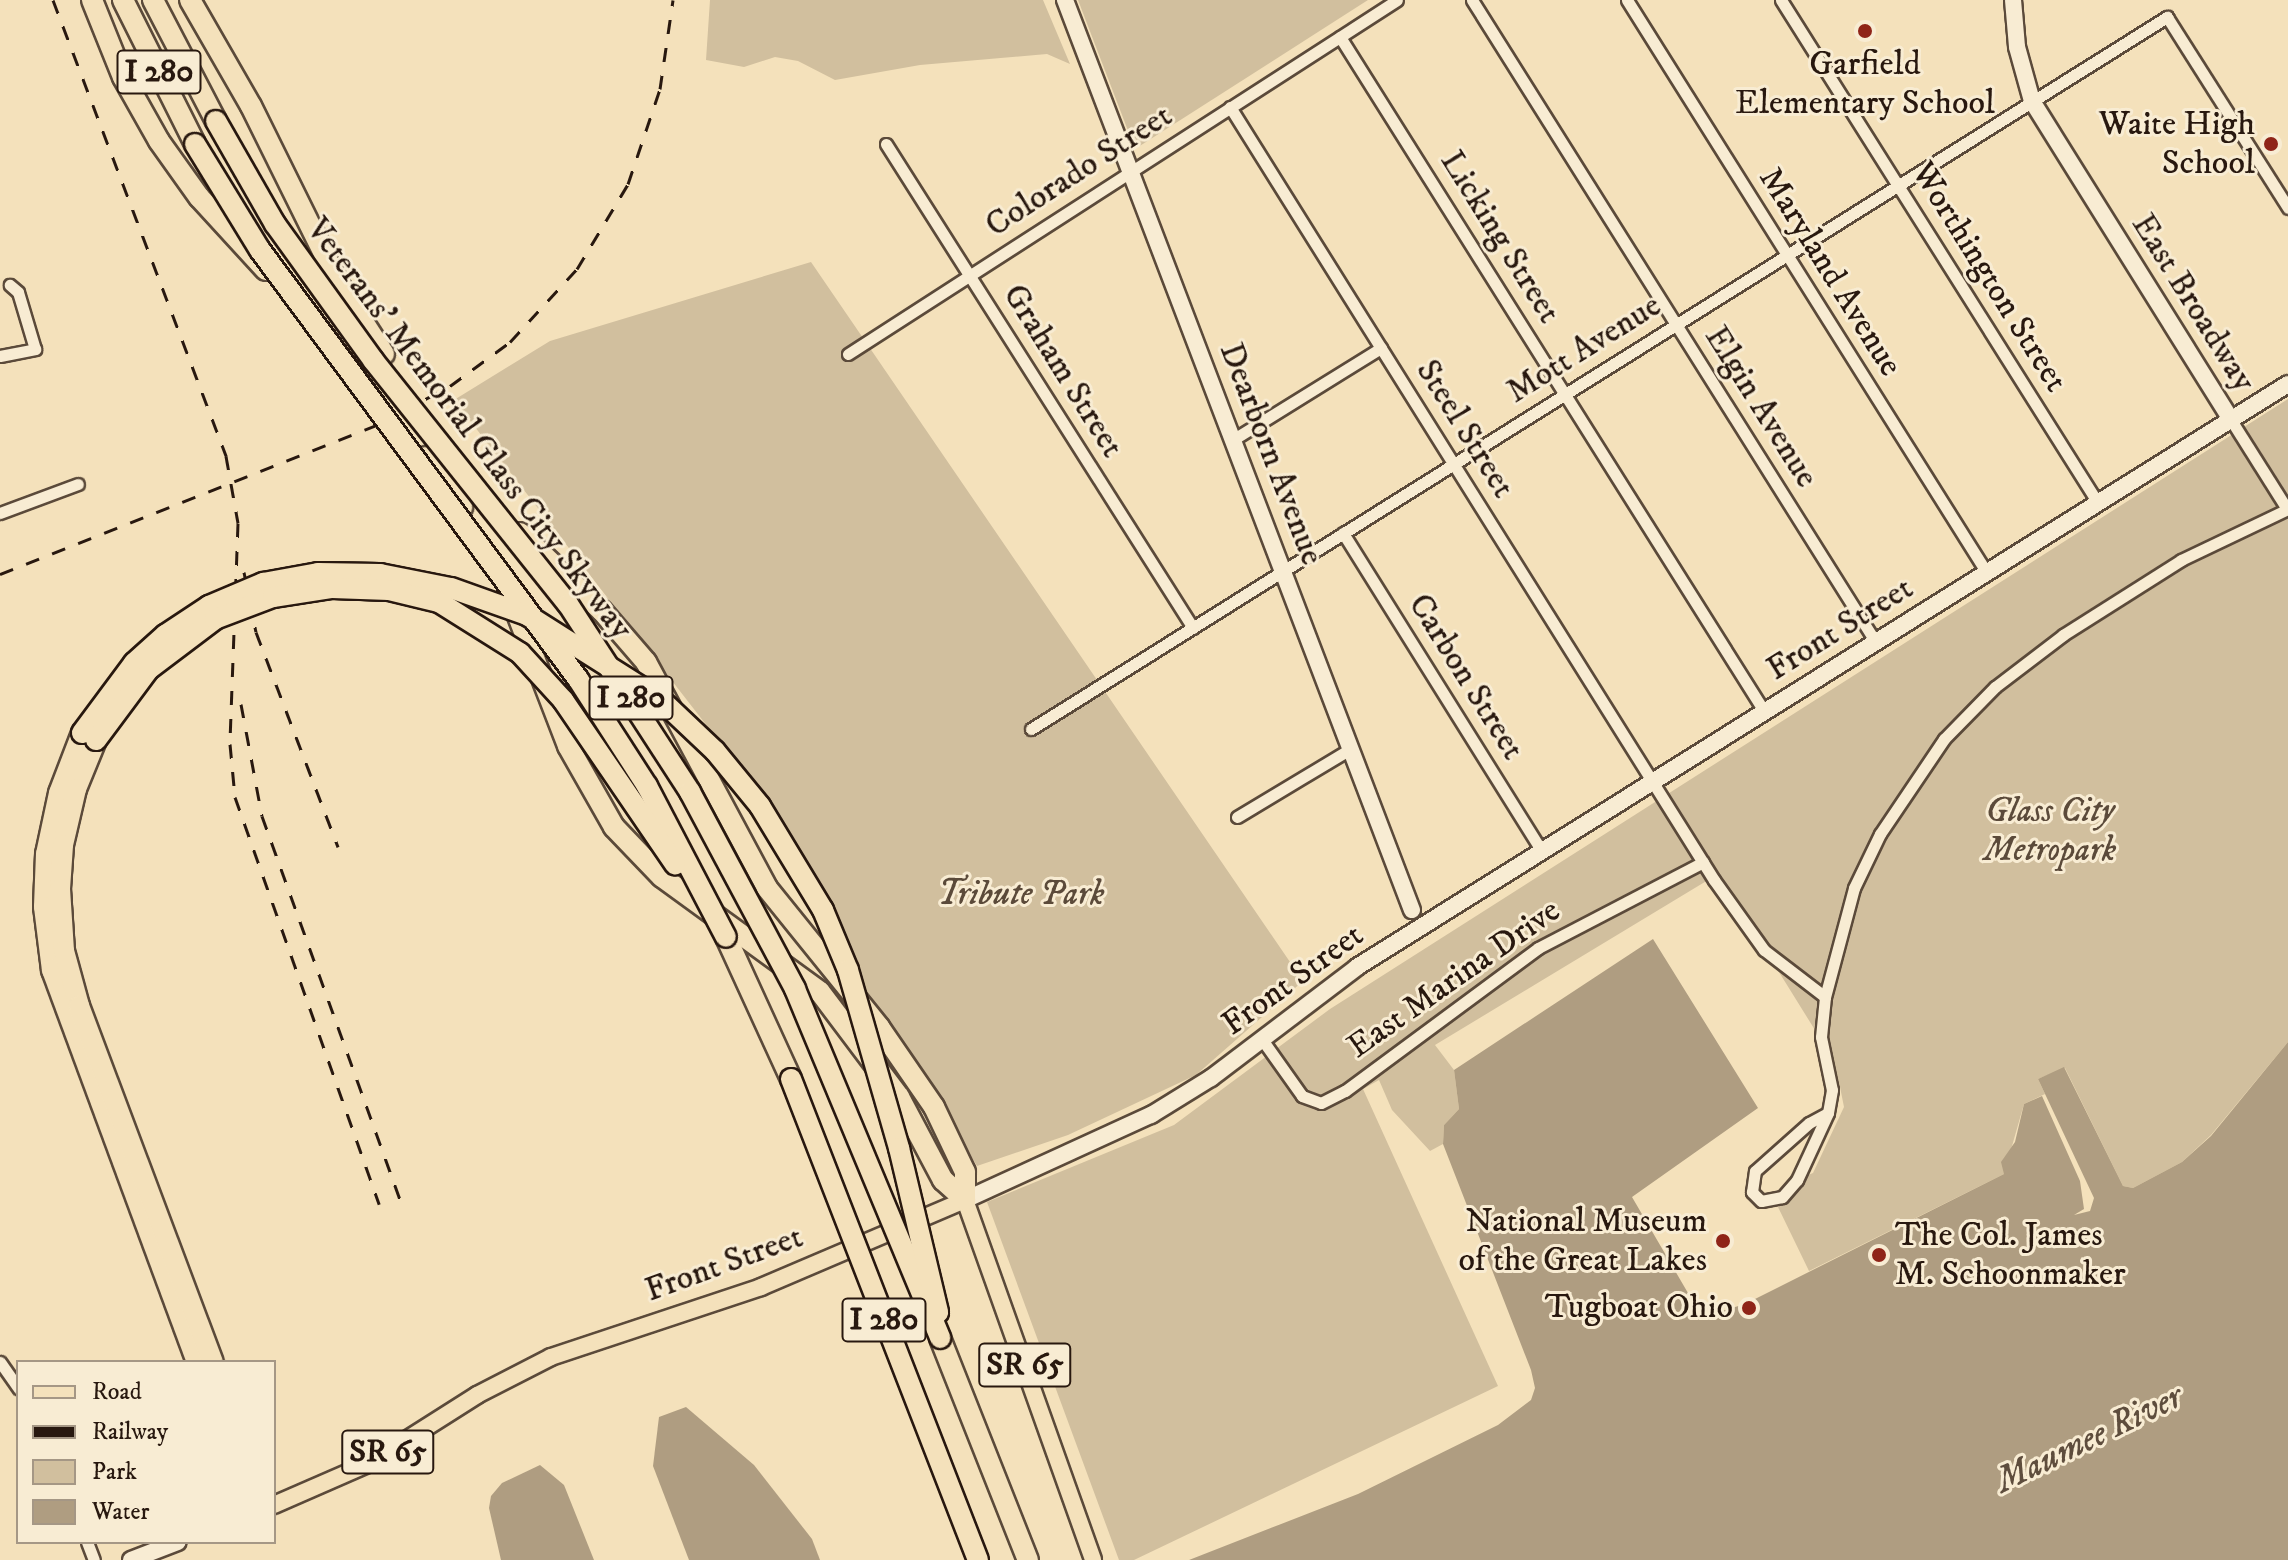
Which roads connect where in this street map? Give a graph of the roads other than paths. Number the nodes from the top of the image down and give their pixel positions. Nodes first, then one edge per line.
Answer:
1 (92, 0) edge
2 (123, 0) edge
3 (153, 0) edge
4 (190, 0) edge
5 (1065, 0) edge
6 (1397, 0) edge
7 (1472, 0) edge
8 (1627, 0) edge
9 (1781, 0) edge
10 (2013, 0) edge
11 (1340, 37) junction
12 (2032, 101) junction
13 (1230, 107) junction
14 (886, 144) dead end
15 (1130, 171) junction
16 (1898, 185) junction
17 (2288, 208) edge
18 (1787, 255) junction
19 (969, 274) junction
20 (10, 285) dead end
21 (1676, 325) junction
22 (1381, 348) junction
23 (848, 354) dead end
24 (0, 356) edge
25 (2288, 384) edge
26 (1565, 394) junction
27 (2231, 420) junction
28 (1234, 439) junction
29 (1453, 464) junction
30 (78, 484) dead end
31 (2098, 503) junction
32 (2288, 509) edge
33 (0, 513) edge
34 (1343, 533) junction
35 (1283, 571) junction
36 (1987, 573) junction
37 (1193, 628) junction
38 (1875, 641) junction
39 (1764, 711) junction
40 (1031, 729) dead end
41 (89, 737) junction
42 (1352, 748) junction
43 (1652, 781) junction
44 (1237, 817) dead end
45 (1542, 851) junction
46 (1703, 862) junction
47 (1412, 910) joint
48 (1419, 929) junction
49 (726, 937) junction
50 (1825, 997) junction
51 (1261, 1038) junction
52 (1828, 1113) junction
53 (965, 1200) junction
54 (940, 1338) junction
55 (196, 1360) edge
56 (212, 1360) edge
57 (4, 1367) edge
58 (16, 1385) edge
59 (0, 1386) edge
60 (276, 1504) edge
61 (173, 1544) edge
62 (131, 1560) edge
63 (978, 1560) edge
64 (1028, 1560) edge
65 (1093, 1560) edge

1 - 53 highway
2 - 49 highway, Veterans' Memorial Glass City Skyway / I 280, bridge
3 - 54 highway, Veterans' Memorial Glass City Skyway / I 280, bridge
4 - 53 highway
5 - 15 main road, Dearborn Avenue
6 - 11 street, Colorado Street
7 - 21 street, Elgin Avenue
8 - 18 street, Maryland Avenue
9 - 16 street, Worthington Street
10 - 12 main road, East Broadway
11 - 13 street, Colorado Street
11 - 26 street, Licking Street
12 - 16 street, Mott Avenue
12 - 17 street, Mott Avenue
12 - 27 main road, East Broadway
13 - 15 street, Colorado Street
13 - 22 street, Steel Street
14 - 19 street, Graham Street
15 - 19 street, Colorado Street
15 - 28 main road, Dearborn Avenue
16 - 18 street, Mott Avenue
16 - 31 street, Worthington Street
18 - 21 street, Mott Avenue
18 - 36 street, Maryland Avenue
19 - 23 street, Colorado Street
19 - 37 street, Graham Street
20 - 24 street
21 - 26 street, Mott Avenue
21 - 38 street, Elgin Avenue
22 - 28 street
22 - 29 street, Steel Street
25 - 27 main road, Front Street
26 - 29 street, Mott Avenue
26 - 39 street, Licking Street
27 - 31 main road, Front Street
27 - 32 street
28 - 35 main road, Dearborn Avenue
29 - 34 street, Mott Avenue
29 - 43 street, Steel Street
30 - 33 street
31 - 36 main road, Front Street
32 - 50 street
34 - 35 street, Mott Avenue
34 - 45 street, Carbon Street
35 - 37 street, Mott Avenue
35 - 42 main road, Dearborn Avenue
36 - 38 main road, Front Street
37 - 40 street, Mott Avenue
38 - 39 main road, Front Street
39 - 43 main road, Front Street
41 - 49 highway, bridge
41 - 54 highway, bridge
41 - 55 highway
41 - 56 highway
42 - 44 street
42 - 47 main road, Dearborn Avenue
43 - 45 main road, Front Street
43 - 46 street, Steel Street
45 - 48 main road, Front Street
46 - 50 street, Steel Street
46 - 51 street, East Marina Drive
47 - 48 street, Dearborn Avenue
48 - 51 main road, Front Street
49 - 63 highway, Veterans' Memorial Glass City Skyway / I 280, bridge
50 - 52 street
51 - 53 main road, Front Street
52 - 52 street
53 - 60 main road, Front Street / SR 65
53 - 65 main road, SR 65
54 - 64 highway, Veterans' Memorial Glass City Skyway / I 280
57 - 58 street
57 - 59 street
61 - 62 main road

